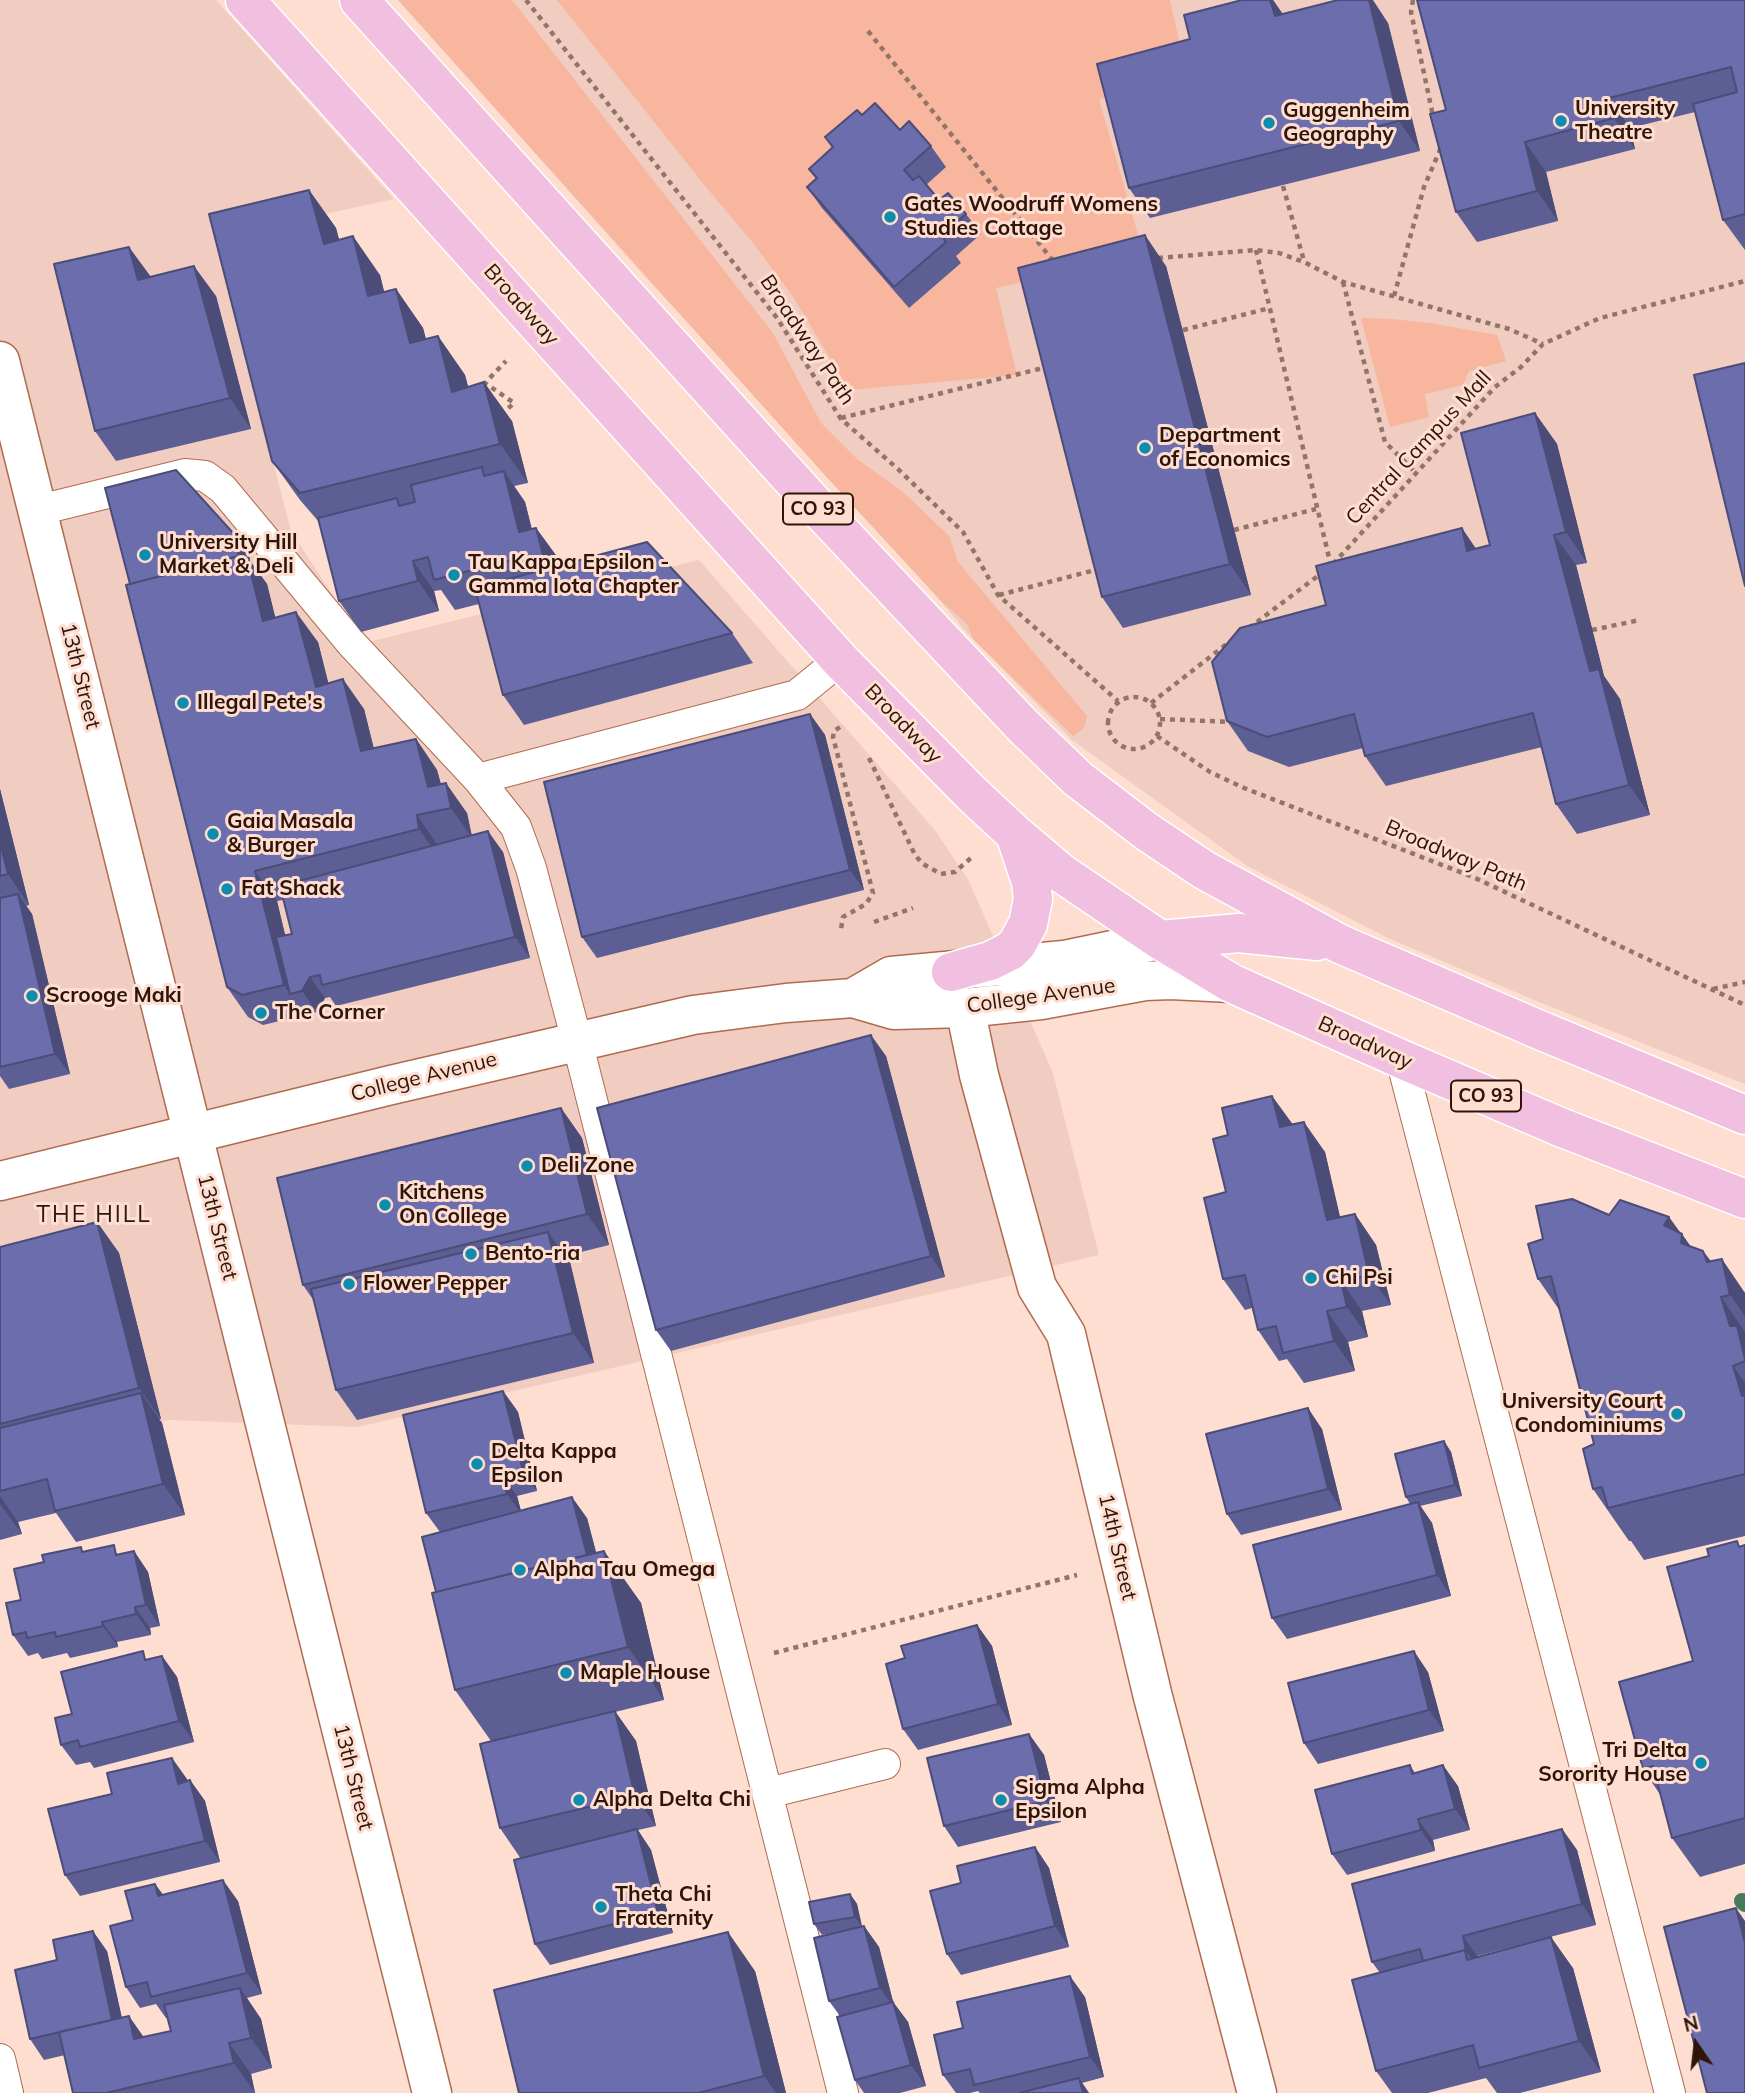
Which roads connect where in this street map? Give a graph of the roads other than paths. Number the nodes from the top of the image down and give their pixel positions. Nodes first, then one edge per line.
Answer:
1 (245, 0) edge
2 (359, 0) edge
3 (0, 361) edge
4 (39, 510) junction
5 (840, 660) junction
6 (478, 779) junction
7 (1015, 834) junction
8 (1160, 940) junction
9 (1340, 944) junction
10 (951, 972) junction
11 (1231, 983) junction
12 (853, 998) junction
13 (965, 1008) junction
14 (577, 1041) junction
15 (1401, 1059) junction
16 (1745, 1115) edge
17 (194, 1133) junction
18 (0, 1181) edge
19 (1745, 1199) edge
20 (884, 1764) dead end
21 (768, 1793) junction
22 (0, 2059) edge
23 (8, 2093) edge
24 (432, 2093) edge
25 (843, 2093) edge
26 (1257, 2093) edge
27 (1670, 2093) edge

1 - 5 main road, Broadway / CO 93
2 - 9 main road, CO 93
3 - 4 street, 13th Street
4 - 6 lane
4 - 17 street, 13th Street
5 - 6 lane
5 - 7 main road, Broadway / CO 93
6 - 14 lane
7 - 8 main road, Broadway / CO 93
7 - 10 main road
8 - 9 main road
8 - 10 street, College Avenue
8 - 11 main road, Broadway / CO 93
9 - 16 main road, CO 93
10 - 12 street, College Avenue
11 - 13 street, College Avenue
11 - 15 main road, Broadway / CO 93
12 - 13 street, College Avenue
12 - 14 street, College Avenue
13 - 26 street, 14th Street
14 - 17 street, College Avenue
14 - 21 lane
15 - 19 main road, Broadway / CO 93
15 - 27 lane
17 - 18 street, College Avenue
17 - 24 street, 13th Street
20 - 21 lane
21 - 25 lane
22 - 23 lane

